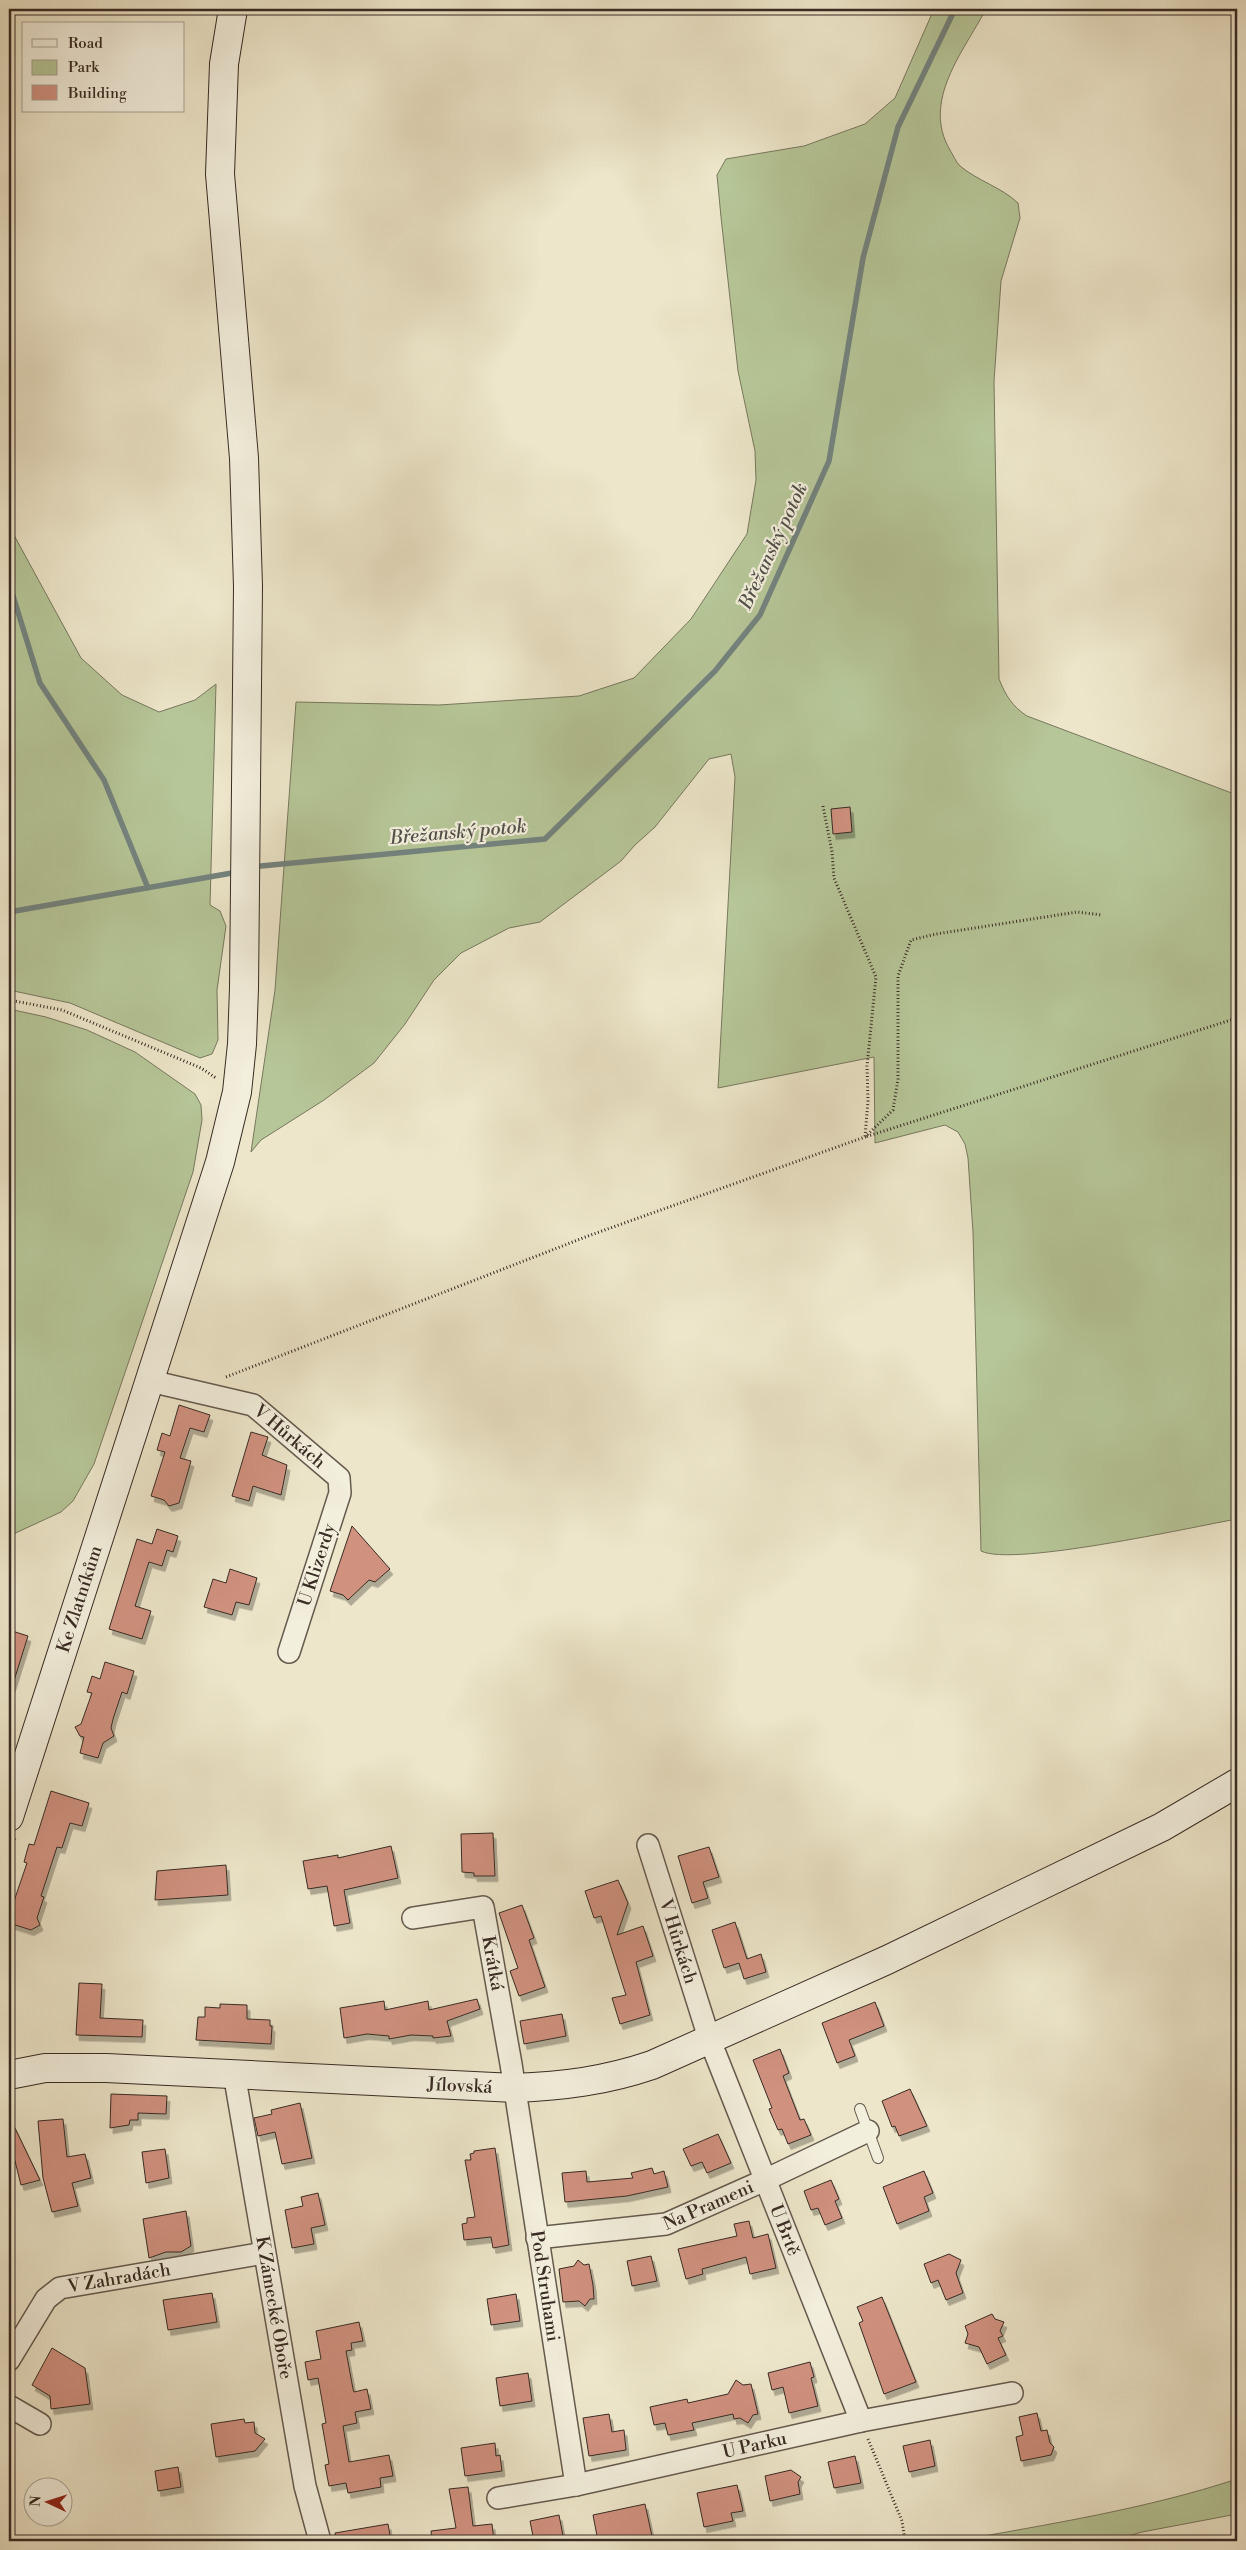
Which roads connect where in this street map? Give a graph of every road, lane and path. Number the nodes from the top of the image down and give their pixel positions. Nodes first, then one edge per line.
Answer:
1 (234, 9) edge
2 (823, 806) dead end
3 (1102, 915) dead end
4 (9, 1000) edge
5 (1237, 1018) edge
6 (237, 1092) junction
7 (865, 1137) junction
8 (219, 1379) dead end
9 (150, 1382) junction
10 (339, 1478) joint
11 (289, 1652) dead end
12 (1237, 1783) edge
13 (9, 1817) edge
14 (648, 1846) dead end
15 (413, 1918) dead end
16 (709, 2038) junction
17 (234, 2073) junction
18 (9, 2076) edge
19 (514, 2088) junction
20 (860, 2109) dead end
21 (868, 2131) junction
22 (878, 2158) dead end
23 (765, 2180) junction
24 (537, 2238) junction
25 (264, 2253) junction
26 (9, 2360) edge
27 (1012, 2393) dead end
28 (9, 2406) edge
29 (861, 2421) junction
30 (40, 2424) dead end
31 (576, 2485) junction
32 (498, 2498) dead end
33 (320, 2541) edge
34 (905, 2541) edge

1 - 6 main road, Ke Zlatníkům
2 - 7 path
3 - 7 path
4 - 6 path
5 - 7 path
6 - 9 main road, Ke Zlatníkům
7 - 8 path
9 - 10 street, V Hůrkách
9 - 13 main road, Ke Zlatníkům
10 - 11 street, U Klizerdy
12 - 16 main road, Jílovská
14 - 16 street, V Hůrkách
15 - 19 street, Krátká
16 - 19 main road, Jílovská
16 - 23 street, U Brtě
17 - 18 main road, Jílovská
17 - 19 main road, Jílovská
17 - 25 street, K Zámecké Oboře
19 - 24 street, Pod Struhami
20 - 21 lane
21 - 22 lane
21 - 23 street, Na Prameni
23 - 24 street, Na Prameni
23 - 29 street, U Brtě
24 - 31 street, Pod Struhami
25 - 26 street, V Zahradách
25 - 33 street, K Zámecké Oboře
27 - 29 street, U Parku
28 - 30 street
29 - 31 street, U Parku
29 - 34 path
31 - 32 street, U Parku

